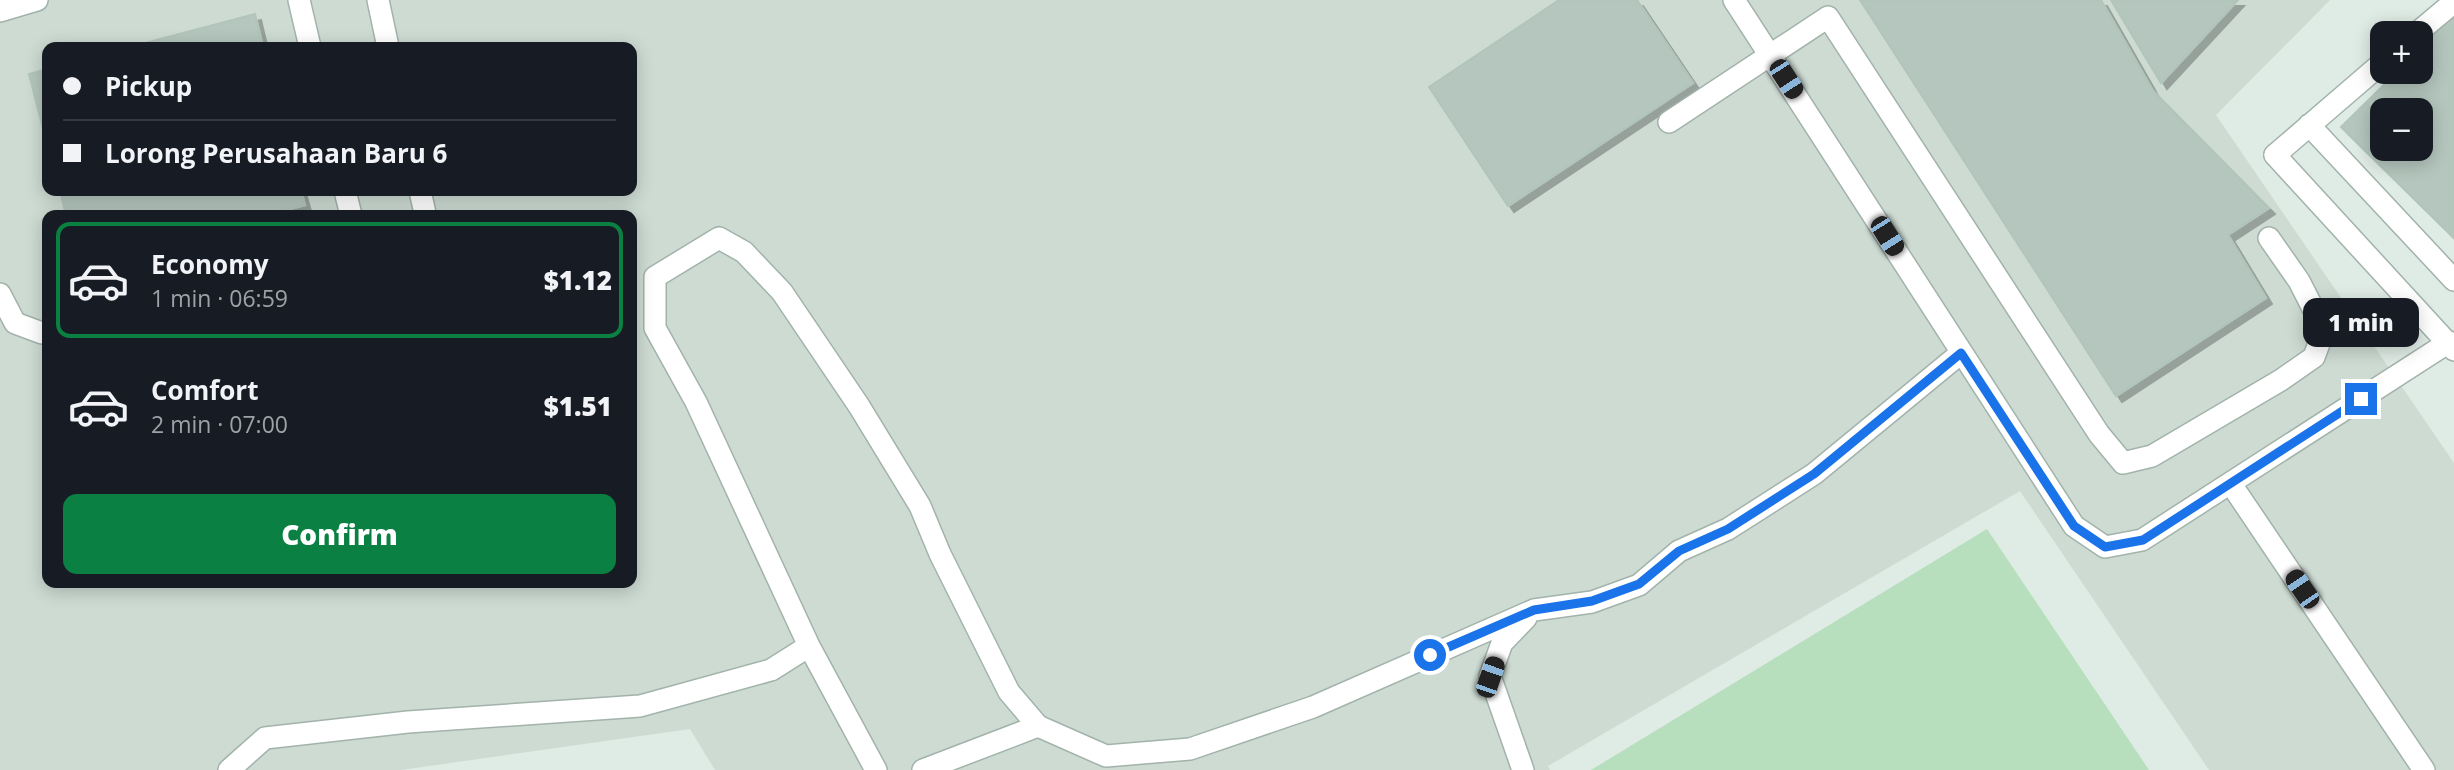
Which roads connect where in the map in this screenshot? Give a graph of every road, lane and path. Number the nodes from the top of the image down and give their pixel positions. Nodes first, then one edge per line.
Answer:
1 (37, 0) edge
2 (299, 0) edge
3 (378, 0) edge
4 (1734, 0) edge
5 (2454, 2) edge
6 (1823, 9) edge
7 (0, 11) edge
8 (2431, 21) edge
9 (309, 42) edge
10 (387, 42) edge
11 (1772, 56) junction
12 (2370, 73) edge
13 (1669, 122) dead end
14 (2309, 125) junction
15 (2269, 238) dead end
16 (2454, 280) edge
17 (0, 294) edge
18 (42, 333) edge
19 (2451, 346) edge
20 (1961, 353) junction
21 (2231, 484) junction
22 (1534, 610) junction
23 (809, 646) junction
24 (1038, 726) junction
25 (229, 770) edge
26 (876, 770) edge
27 (923, 770) edge
28 (1523, 770) edge
29 (2424, 770) edge

1 - 7 street
2 - 9 street
3 - 10 street
4 - 11 street
5 - 8 street
6 - 11 street
6 - 15 street
11 - 13 street
11 - 20 street
12 - 14 street
14 - 16 street
14 - 19 street
17 - 18 street
19 - 21 street
20 - 21 street
20 - 22 street
21 - 29 street
22 - 24 street
22 - 28 street
23 - 24 street
23 - 25 street
23 - 26 street
24 - 27 street

